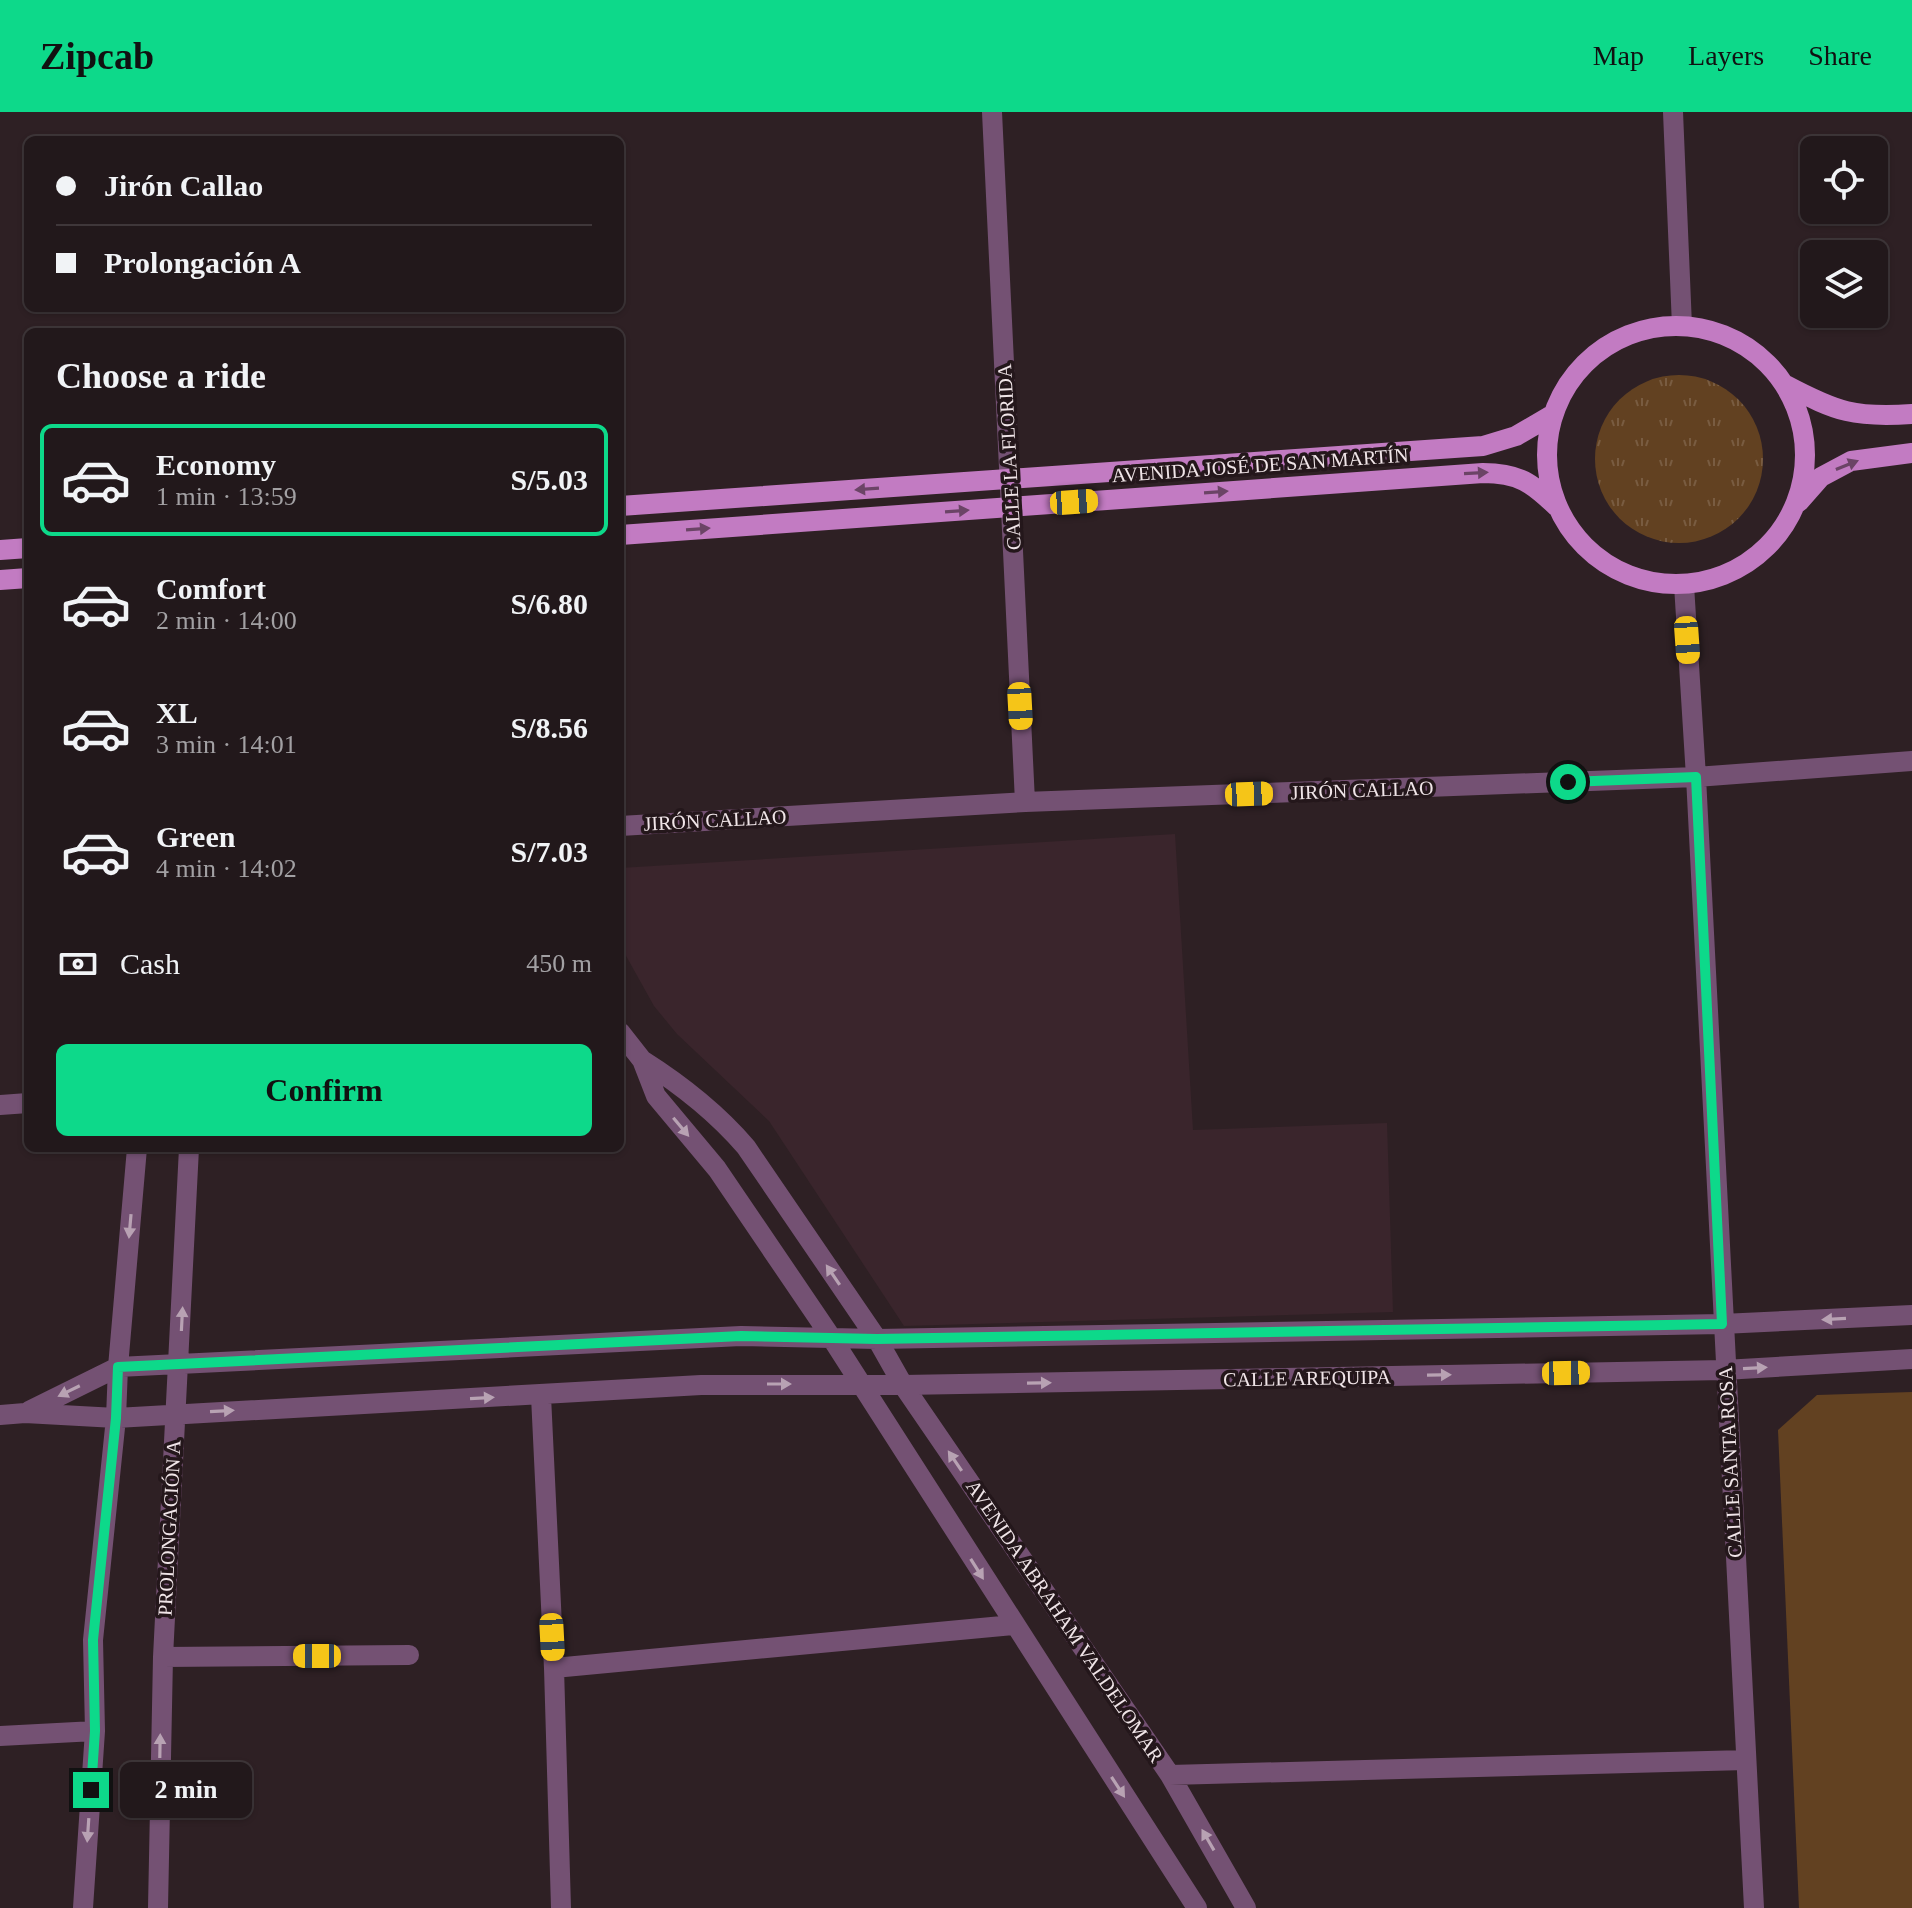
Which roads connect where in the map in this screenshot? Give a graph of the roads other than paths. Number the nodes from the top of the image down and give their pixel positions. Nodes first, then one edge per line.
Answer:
1 (992, 112) edge
2 (1673, 112) edge
3 (1682, 326) junction
4 (1786, 385) junction
5 (1912, 414) edge
6 (1552, 415) junction
7 (1912, 453) edge
8 (1010, 479) junction
9 (1797, 505) junction
10 (624, 506) edge
11 (1011, 507) junction
12 (1557, 507) junction
13 (624, 535) edge
14 (24, 548) edge
15 (0, 550) edge
16 (24, 578) edge
17 (0, 580) edge
18 (1684, 585) junction
19 (1912, 761) edge
20 (1696, 777) junction
21 (1025, 802) junction
22 (624, 826) edge
23 (624, 1037) edge
24 (642, 1060) junction
25 (24, 1103) edge
26 (0, 1105) edge
27 (137, 1152) edge
28 (189, 1152) edge
29 (1912, 1315) edge
30 (1722, 1324) junction
31 (831, 1337) junction
32 (877, 1339) junction
33 (1912, 1359) edge
34 (179, 1364) junction
35 (118, 1367) junction
36 (1724, 1370) junction
37 (861, 1385) junction
38 (903, 1385) junction
39 (541, 1396) junction
40 (25, 1413) junction
41 (174, 1414) junction
42 (0, 1415) edge
43 (116, 1418) junction
44 (1013, 1625) junction
45 (409, 1655) dead end
46 (163, 1657) junction
47 (554, 1668) junction
48 (95, 1731) junction
49 (0, 1736) edge
50 (1746, 1760) junction
51 (1170, 1775) junction
52 (83, 1908) edge
53 (158, 1908) edge
54 (561, 1908) edge
55 (1197, 1908) edge
56 (1246, 1908) edge
57 (1754, 1908) edge

1 - 8 street, CALLE LA FLORIDA
2 - 3 street
3 - 4 main road
3 - 6 main road
4 - 5 main road
4 - 9 main road
6 - 8 main road, AVENIDA JOSÉ DE SAN MARTÍN
6 - 12 main road
9 -> 7 main road
8 -> 10 main road, AVENIDA JOSÉ DE SAN MARTÍN
8 - 11 street, CALLE LA FLORIDA
9 - 18 main road
11 -> 12 main road, AVENIDA JOSÉ DE SAN MARTÍN
13 -> 11 main road, AVENIDA JOSÉ DE SAN MARTÍN
11 - 21 street, CALLE LA FLORIDA
12 - 18 main road
14 - 15 main road
16 - 17 main road
18 - 20 street, CALLE SANTA ROSA
19 - 20 street, JIRÓN CALLAO
20 - 21 street, JIRÓN CALLAO
20 - 30 street, CALLE SANTA ROSA
21 - 22 street, JIRÓN CALLAO
23 - 24 street
24 -> 31 street, AVENIDA ABRAHAM VALDELOMAR
32 -> 24 street, AVENIDA ABRAHAM VALDELOMAR
25 - 26 street
27 -> 35 street
34 -> 28 street, PROLONGACIÓN A
29 -> 30 street
30 - 32 street
30 - 36 street, CALLE SANTA ROSA
31 - 32 street
31 - 34 street
31 - 37 street, AVENIDA ABRAHAM VALDELOMAR
32 - 38 street, AVENIDA ABRAHAM VALDELOMAR
36 -> 33 street, CALLE AREQUIPA
34 - 35 street
34 - 41 street, PROLONGACIÓN A
35 -> 40 street
35 - 43 street
38 -> 36 street, CALLE AREQUIPA
36 - 50 street, CALLE SANTA ROSA
37 - 38 street, CALLE AREQUIPA
39 -> 37 street, CALLE AREQUIPA
37 -> 44 street, AVENIDA ABRAHAM VALDELOMAR
51 -> 38 street, AVENIDA ABRAHAM VALDELOMAR
41 -> 39 street, CALLE AREQUIPA
39 - 47 street
40 - 42 street
40 - 43 street, CALLE AREQUIPA
41 - 43 street, CALLE AREQUIPA
41 - 46 street, PROLONGACIÓN A
43 - 48 street
44 - 47 street
44 -> 55 street, AVENIDA ABRAHAM VALDELOMAR
45 - 46 street
53 -> 46 street, PROLONGACIÓN A
47 - 54 street
48 - 49 street
48 -> 52 street
50 - 51 street
50 - 57 street, CALLE SANTA ROSA
56 -> 51 street, AVENIDA ABRAHAM VALDELOMAR

